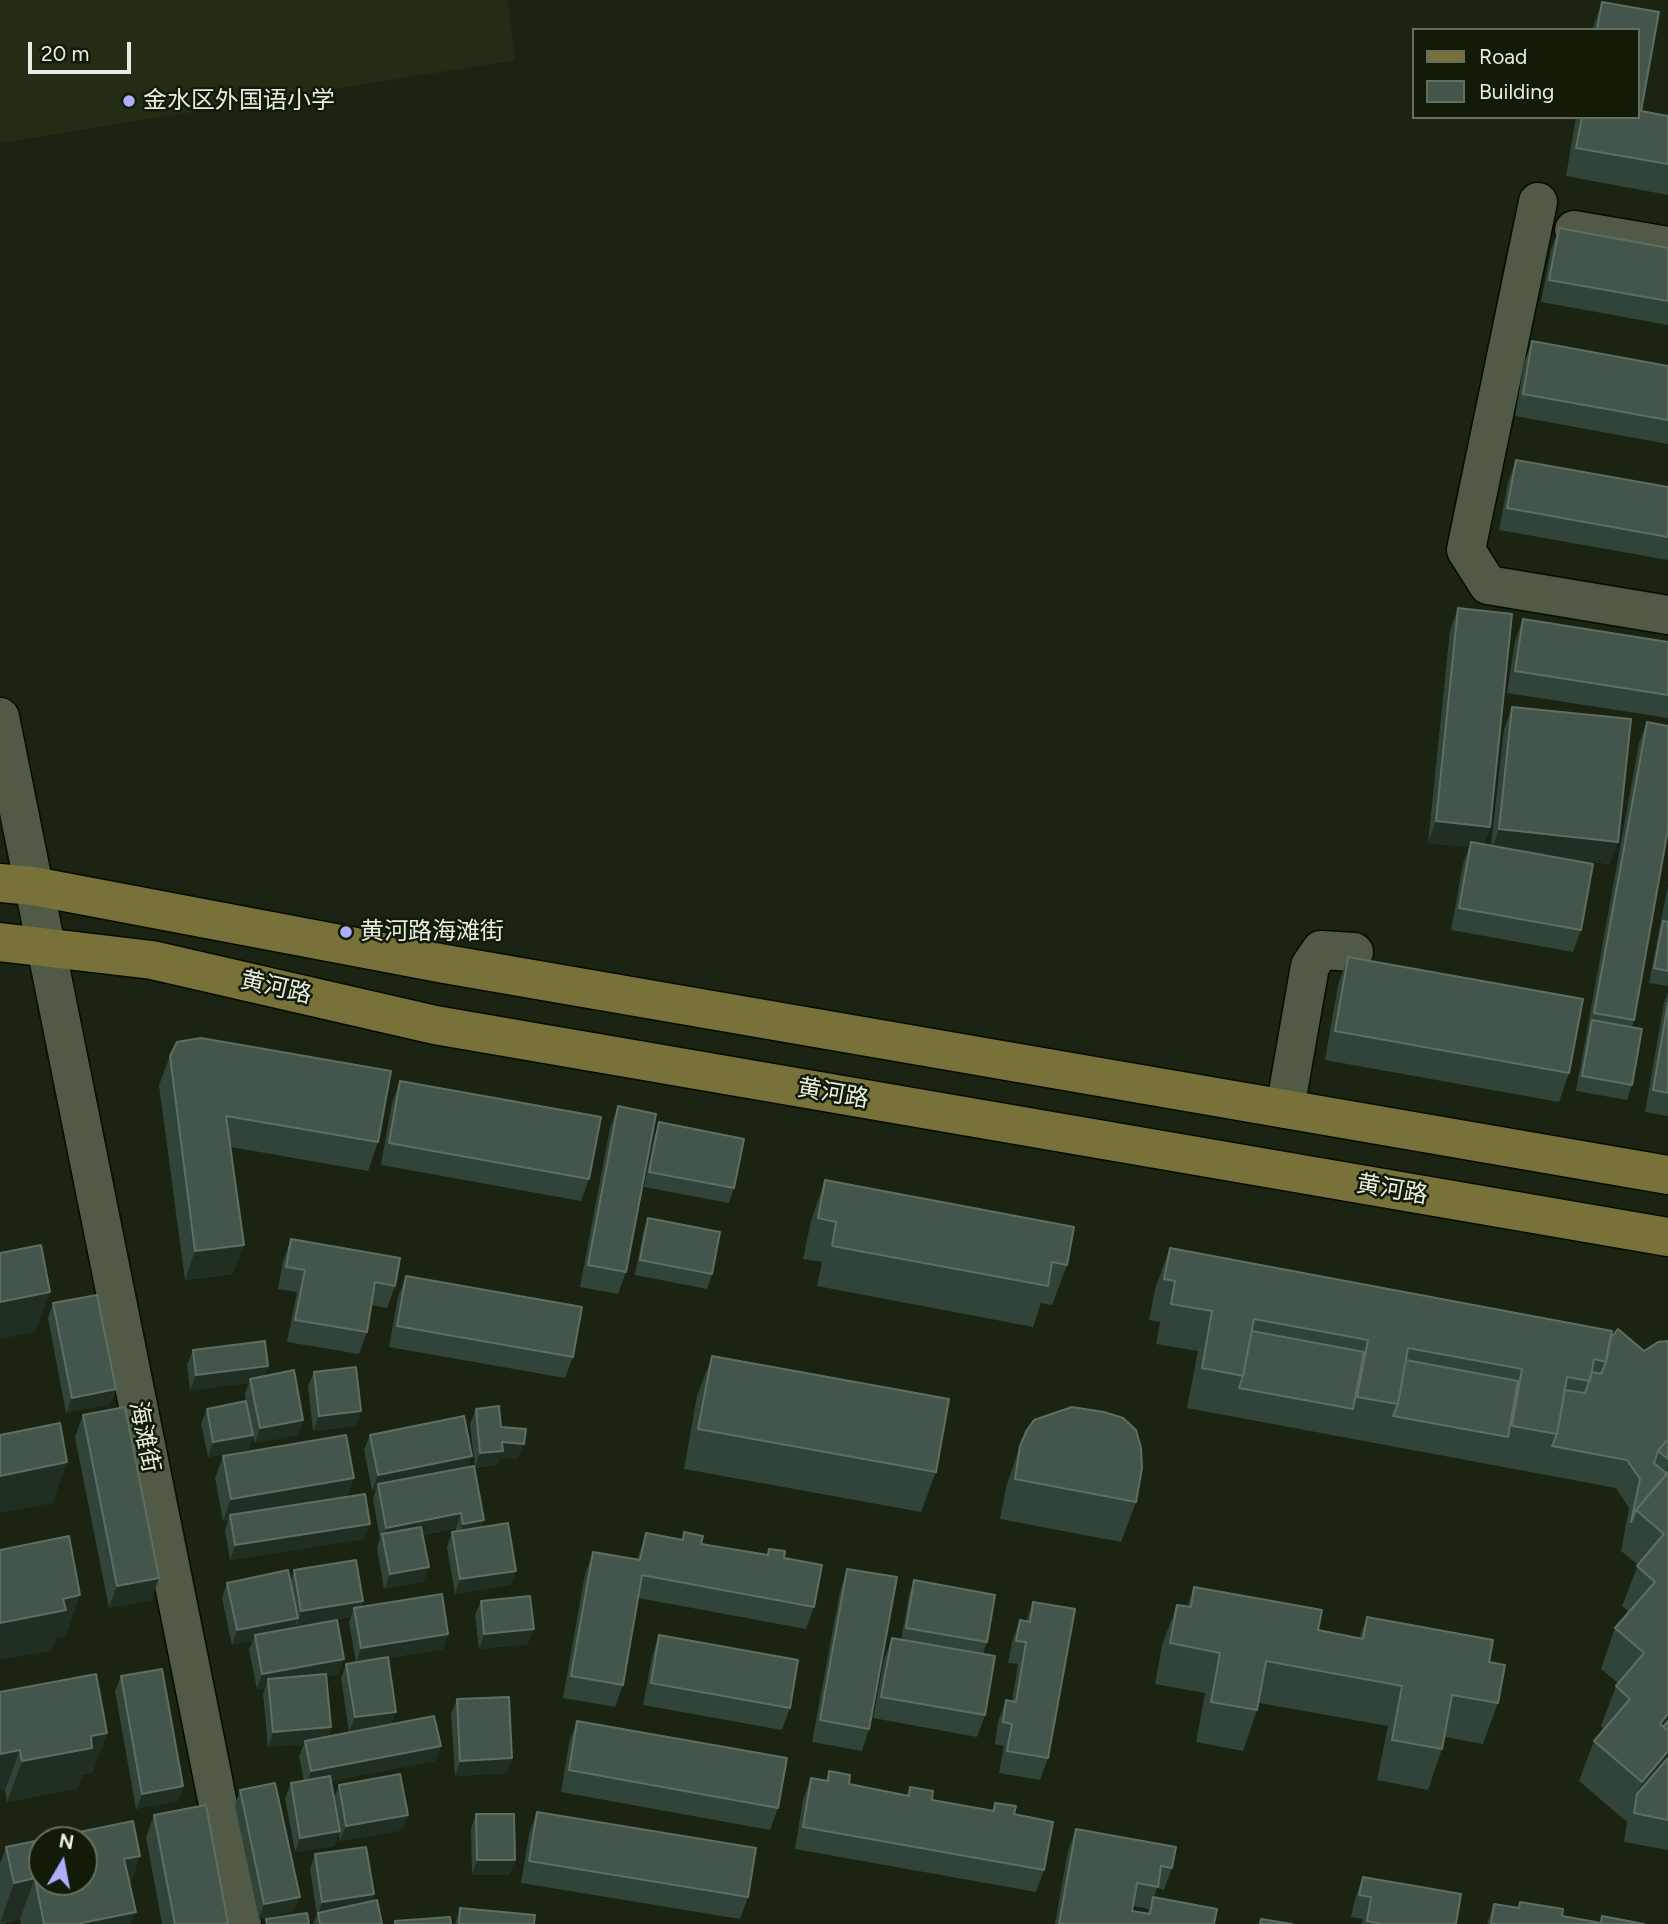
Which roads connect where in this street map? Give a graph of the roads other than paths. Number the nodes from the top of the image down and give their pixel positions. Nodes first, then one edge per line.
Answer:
1 (1538, 202) dead end
2 (1574, 230) edge
3 (1668, 246) edge
4 (1668, 615) edge
5 (0, 717) edge
6 (17, 885) edge
7 (0, 942) edge
8 (46, 950) junction
9 (1354, 952) dead end
10 (1285, 1109) junction
11 (1668, 1175) edge
12 (1668, 1237) edge
13 (242, 1924) edge

1 - 4 street
2 - 3 street
5 - 6 street, 海滩街
6 - 8 street, 海滩街
6 - 10 main road
7 - 8 main road, 黄河路
8 - 12 main road, 黄河路
8 - 13 street, 海滩街
9 - 10 street
10 - 11 main road

